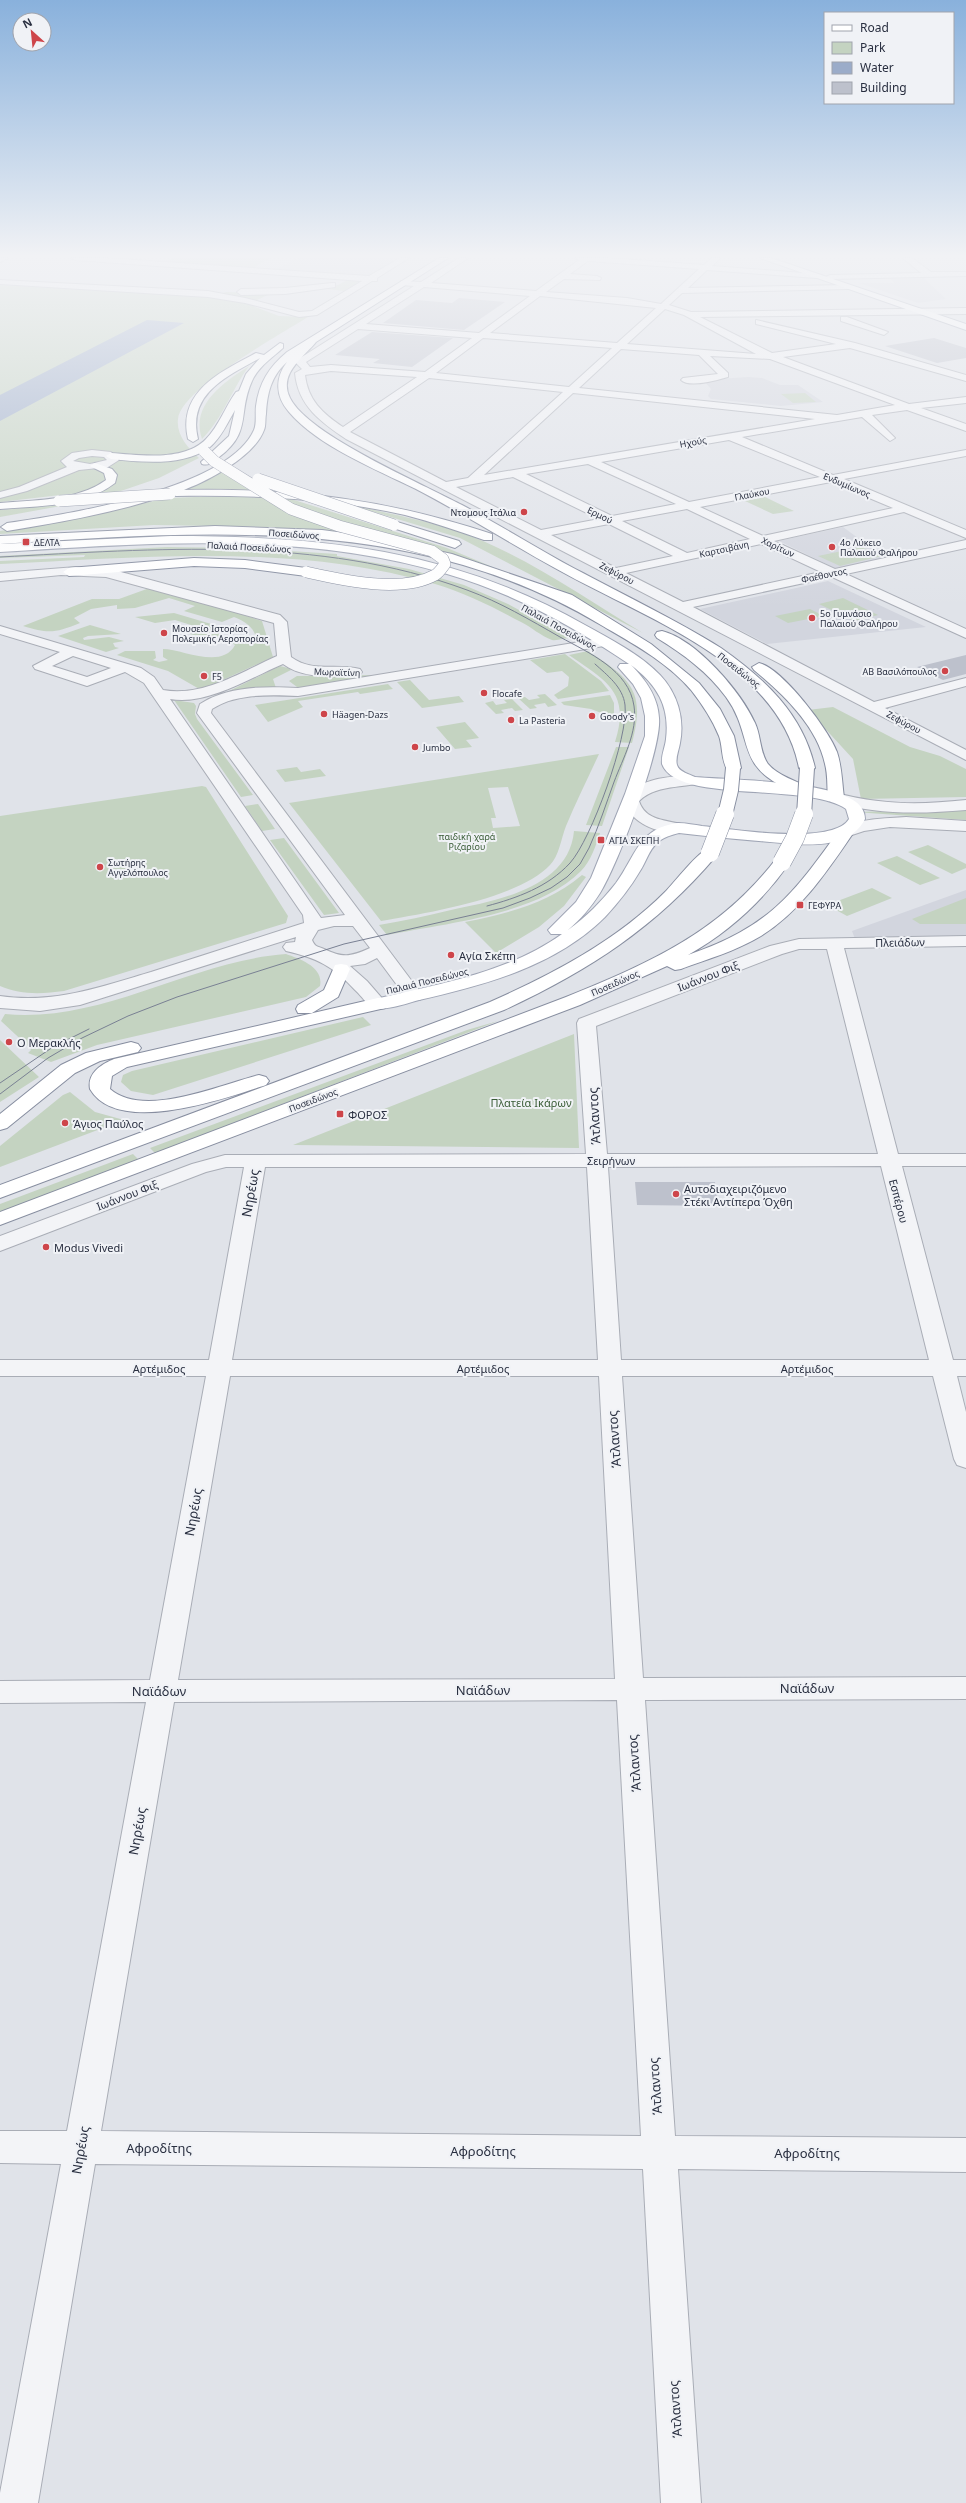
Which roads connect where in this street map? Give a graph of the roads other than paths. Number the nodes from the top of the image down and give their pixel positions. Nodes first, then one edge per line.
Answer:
1 (226, 375) edge
2 (249, 375) edge
3 (270, 375) edge
4 (285, 375) edge
5 (300, 375) edge
6 (427, 375) joint
7 (587, 375) edge
8 (725, 375) edge
9 (821, 375) edge
10 (955, 375) edge
11 (966, 378) edge
12 (686, 380) dead end
13 (244, 385) junction
14 (570, 390) junction
15 (966, 400) edge
16 (908, 407) junction
17 (864, 413) junction
18 (836, 418) junction
19 (328, 421) junction
20 (357, 423) junction
21 (723, 426) dead end
22 (966, 428) edge
23 (343, 432) junction
24 (744, 434) junction
25 (729, 436) junction
26 (890, 438) dead end
27 (204, 451) junction
28 (966, 453) edge
29 (111, 456) junction
30 (589, 460) junction
31 (58, 462) junction
32 (79, 466) junction
33 (96, 466) junction
34 (514, 473) junction
35 (831, 479) junction
36 (471, 480) junction
37 (445, 485) junction
38 (0, 490) edge
39 (0, 495) edge
40 (34, 503) junction
41 (0, 506) edge
42 (688, 506) junction
43 (903, 509) junction
44 (0, 520) edge
45 (612, 520) junction
46 (0, 528) edge
47 (494, 528) junction
48 (538, 534) junction
49 (966, 534) edge
50 (481, 535) junction
51 (0, 540) edge
52 (763, 540) junction
53 (966, 544) edge
54 (0, 548) edge
55 (469, 548) dead end
56 (0, 553) edge
57 (686, 557) junction
58 (495, 558) dead end
59 (544, 558) junction
60 (69, 572) junction
61 (615, 572) junction
62 (834, 573) junction
63 (0, 577) edge
64 (578, 606) junction
65 (681, 606) junction
66 (0, 630) edge
67 (966, 634) edge
68 (593, 641) junction
69 (72, 652) junction
70 (284, 658) junction
71 (125, 667) junction
72 (301, 669) junction
73 (407, 672) junction
74 (966, 682) edge
75 (298, 692) junction
76 (158, 693) junction
77 (209, 697) junction
78 (874, 706) junction
79 (966, 756) edge
80 (693, 781) junction
81 (805, 791) junction
82 (267, 798) junction
83 (836, 798) junction
84 (631, 800) junction
85 (234, 804) junction
86 (966, 804) edge
87 (966, 826) edge
88 (679, 828) junction
89 (290, 830) junction
90 (846, 832) junction
91 (256, 836) junction
92 (358, 921) junction
93 (311, 927) junction
94 (966, 941) edge
95 (834, 944) junction
96 (307, 948) junction
97 (243, 950) junction
98 (380, 950) junction
99 (336, 965) junction
100 (410, 991) junction
101 (375, 999) junction
102 (0, 1002) edge
103 (497, 1006) junction
104 (305, 1009) junction
105 (545, 1012) junction
106 (586, 1023) joint
107 (0, 1124) edge
108 (256, 1160) junction
109 (596, 1160) junction
110 (889, 1160) junction
111 (966, 1160) edge
112 (0, 1192) edge
113 (0, 1219) edge
114 (0, 1244) edge
115 (0, 1368) edge
116 (218, 1368) junction
117 (609, 1368) junction
118 (942, 1368) junction
119 (966, 1368) edge
120 (966, 1459) edge
121 (966, 1688) edge
122 (630, 1689) junction
123 (162, 1691) junction
124 (0, 1692) edge
125 (0, 2147) edge
126 (81, 2148) junction
127 (659, 2152) junction
128 (966, 2155) edge
129 (18, 2503) edge
130 (681, 2503) edge

1 - 27 main road
2 - 13 main road
3 - 46 main road
4 - 47 main road, Ποσειδώνος
5 - 19 street, Ζεφύρου
6 - 14 street
6 - 20 street
7 - 14 street
8 - 12 street
9 - 16 street
10 - 11 street
13 - 29 main road
13 - 44 main road
14 - 18 street
14 - 36 street
15 - 16 street, Ηχούς
16 - 17 street, Ηχούς
16 - 22 street
17 - 18 street, Ηχούς
17 - 26 street
18 - 24 street, Ηχούς
19 - 20 street
19 - 23 street, Ζεφύρου
20 - 23 street
21 - 24 street
23 - 37 street, Ζεφύρου
24 - 25 street, Ηχούς
25 - 30 street, Ηχούς
25 - 35 street, Ενδυμίωνος
27 - 55 main road, bridge
27 - 60 main road, bridge
28 - 35 street, Γλαύκου
29 - 31 street
29 - 33 street
30 - 34 street, Ηχούς
30 - 42 street, Χαρίτων
31 - 32 street
31 - 38 street
32 - 33 street
32 - 39 street
33 - 40 main road
34 - 36 street, Ηχούς
34 - 45 street, Ερμού
35 - 42 street, Γλαύκου
35 - 43 street, Ενδυμίωνος
36 - 37 street, Ηχούς
37 - 48 street, Ζεφύρου
40 - 41 main road, Ποσειδώνος
40 - 50 main road, Ποσειδώνος, bridge
42 - 45 street, Γλαύκου
42 - 52 street, Χαρίτων
43 - 49 street, Ενδυμίωνος
43 - 52 street, Καρτσιβάνη
45 - 48 street, Γλαύκου
45 - 57 street, Ερμού
47 - 59 main road, Ποσειδώνος
47 - 83 main road
48 - 61 street, Ζεφύρου
50 - 59 main road, Ποσειδώνος
50 - 81 main road
51 - 64 main road, Ποσειδώνος
52 - 57 street, Καρτσιβάνη
52 - 62 street, Χαρίτων
53 - 62 street, Φαέθοντος
54 - 68 main road, Παλαιά Ποσειδώνος
56 - 68 main road, Παλαιά Ποσειδώνος
57 - 61 street, Καρτσιβάνη
58 - 64 main road, Ποσειδώνος
59 - 105 main road, Ποσειδώνος, bridge
60 - 63 street
60 - 70 street
61 - 65 street, Ζεφύρου
62 - 65 street, Φαέθοντος
62 - 67 street, Χαρίτων
64 - 103 main road, Ποσειδώνος, bridge
65 - 78 street, Ζεφύρου
66 - 69 street
68 - 73 street, Μωραϊτίνη
68 - 80 main road, Παλαιά Ποσειδώνος
68 - 84 main road, Παλαιά Ποσειδώνος
69 - 71 street
69 - 71 street
70 - 72 street, Μωραϊτίνη
70 - 77 street
71 - 76 street
72 - 73 street, Μωραϊτίνη
72 - 75 street
73 - 75 street, Μωραϊτίνη
74 - 78 street
75 - 77 street, Μωραϊτίνη
76 - 77 street, Μωραϊτίνη
76 - 85 street
77 - 82 street
78 - 79 street, Ζεφύρου
80 - 81 main road
80 - 84 street
81 - 83 main road
82 - 85 street
82 - 89 street
83 - 86 street
83 - 90 main road
84 - 88 street
84 - 100 main road, Παλαιά Ποσειδώνος
85 - 91 street
87 - 90 street
88 - 90 main road
88 - 100 main road, Παλαιά Ποσειδώνος
89 - 91 street
89 - 92 street
90 - 105 main road
91 - 93 street
92 - 93 street
92 - 98 street
93 - 96 street
93 - 97 street
94 - 95 street, Πλειάδων
95 - 106 street, Ιωάννου Φιξ
95 - 110 street, Εσπέρου
96 - 97 street
96 - 99 street
97 - 102 street
98 - 99 street
98 - 100 street
99 - 101 street
99 - 104 main road
100 - 101 main road, Παλαιά Ποσειδώνος
101 - 103 main road
101 - 104 main road
103 - 112 main road, Ποσειδώνος
104 - 107 main road
105 - 113 main road, Ποσειδώνος
106 - 109 street, Άτλαντος
108 - 109 street, Σειρήνων
108 - 114 street, Ιωάννου Φιξ
108 - 116 street, Νηρέως
109 - 110 street, Σειρήνων
109 - 117 street, Άτλαντος
110 - 111 street, Σειρήνων
110 - 118 street, Εσπέρου
115 - 116 street, Αρτέμιδος
116 - 117 street, Αρτέμιδος
116 - 123 street, Νηρέως
117 - 118 street, Αρτέμιδος
117 - 122 street, Άτλαντος
118 - 119 street, Αρτέμιδος
118 - 120 street, Εσπέρου
121 - 122 street, Ναϊάδων
122 - 123 street, Ναϊάδων
122 - 127 street, Άτλαντος
123 - 124 street, Ναϊάδων
123 - 126 street, Νηρέως
125 - 126 street, Αφροδίτης
126 - 127 street, Αφροδίτης
126 - 129 street, Νηρέως
127 - 128 street, Αφροδίτης
127 - 130 street, Άτλαντος

